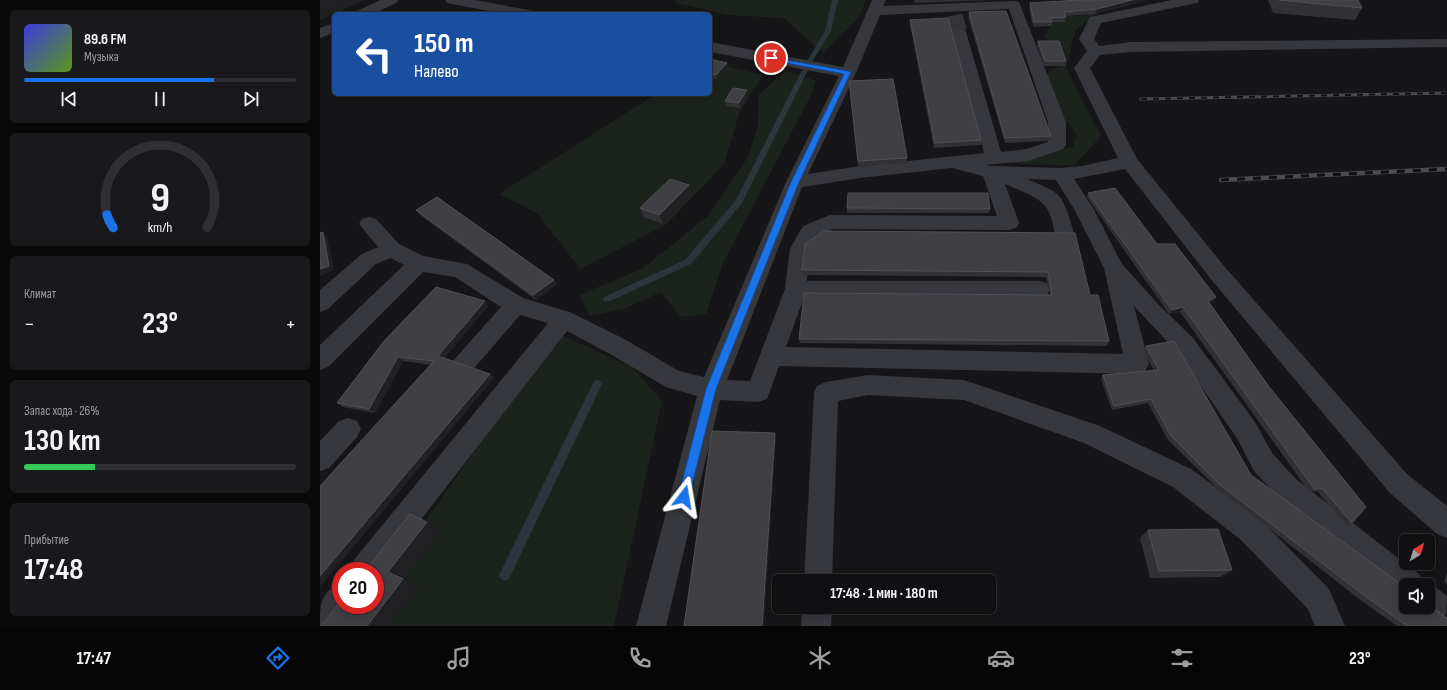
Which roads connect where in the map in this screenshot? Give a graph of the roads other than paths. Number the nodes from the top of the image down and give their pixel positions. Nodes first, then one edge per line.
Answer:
1 (391, 0) edge
2 (452, 0) edge
3 (1192, 0) edge
4 (874, 10) edge
5 (366, 12) edge
6 (517, 12) edge
7 (980, 20) edge
8 (332, 28) edge
9 (959, 32) tunnel mouth
10 (320, 34) edge
11 (1447, 42) edge
12 (712, 47) edge
13 (1095, 51) junction
14 (848, 72) junction
15 (1129, 162) junction
16 (992, 165) junction
17 (1061, 174) junction
18 (795, 182) junction
19 (369, 224) dead end
20 (392, 249) junction
21 (419, 263) junction
22 (1114, 268) junction
23 (1065, 273) edge
24 (796, 289) junction
25 (1039, 289) dead end
26 (320, 303) edge
27 (516, 305) junction
28 (815, 307) edge
29 (894, 308) edge
30 (564, 319) junction
31 (771, 356) junction
32 (320, 360) edge
33 (711, 389) junction
34 (431, 402) edge
35 (348, 429) dead end
36 (320, 458) edge
37 (1447, 524) edge
38 (370, 562) edge
39 (818, 574) edge
40 (1401, 578) edge
41 (332, 609) edge
42 (817, 614) edge
43 (320, 624) edge
44 (651, 626) edge
45 (816, 626) edge
46 (1330, 626) edge

1 - 5 lane
2 - 6 lane
3 - 13 lane
4 - 7 lane
4 - 14 lane
4 - 16 lane
8 - 10 lane
9 - 16 lane
11 - 13 lane
12 - 14 lane
13 - 15 lane
14 - 18 lane
15 - 17 lane
15 - 37 lane
16 - 17 lane
16 - 18 lane
16 - 23 lane
16 - 24 lane
17 - 22 lane
18 - 33 lane
19 - 20 lane
20 - 21 lane
20 - 26 lane
21 - 27 lane
21 - 32 lane
22 - 31 lane
22 - 40 lane
24 - 25 lane
24 - 31 lane
27 - 30 lane
27 - 34 lane
28 - 29 lane
30 - 33 lane
30 - 38 lane
31 - 33 lane
33 - 44 lane
35 - 36 lane
39 - 46 lane
41 - 43 lane
42 - 45 lane

